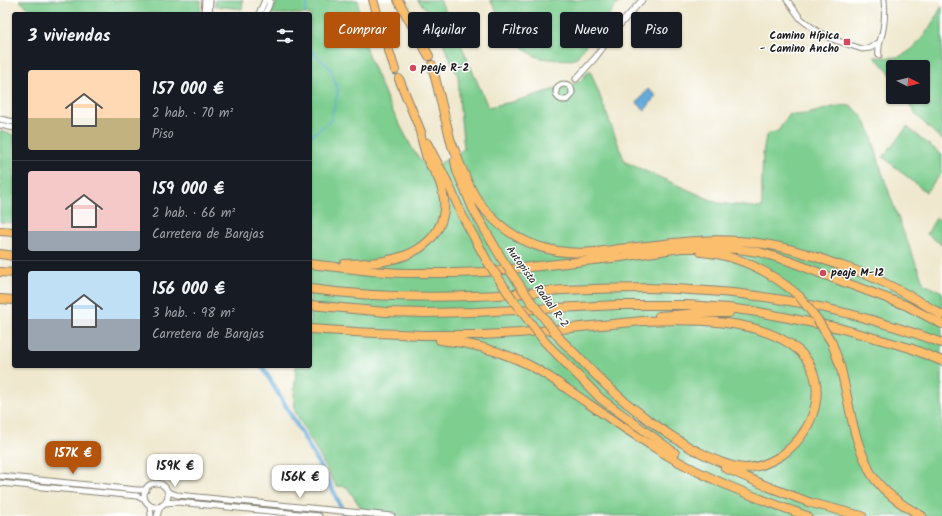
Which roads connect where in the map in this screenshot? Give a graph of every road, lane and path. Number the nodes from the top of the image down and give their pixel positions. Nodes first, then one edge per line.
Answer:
1 (205, 0) edge
2 (210, 0) edge
3 (265, 0) edge
4 (270, 0) edge
5 (373, 0) edge
6 (398, 0) edge
7 (642, 0) edge
8 (787, 0) edge
9 (884, 0) edge
10 (204, 12) edge
11 (209, 12) edge
12 (260, 12) edge
13 (266, 12) edge
14 (880, 42) junction
15 (870, 48) junction
16 (429, 56) dead end
17 (432, 66) dead end
18 (395, 70) dead end
19 (399, 79) dead end
20 (576, 79) junction
21 (566, 84) junction
22 (572, 89) junction
23 (0, 119) edge
24 (12, 122) edge
25 (0, 125) edge
26 (12, 128) edge
27 (419, 128) junction
28 (451, 141) junction
29 (0, 231) edge
30 (12, 232) edge
31 (0, 254) edge
32 (643, 254) junction
33 (12, 256) edge
34 (312, 264) edge
35 (312, 264) edge
36 (0, 272) edge
37 (12, 273) edge
38 (312, 289) edge
39 (0, 299) edge
40 (12, 300) edge
41 (312, 305) edge
42 (942, 315) edge
43 (812, 322) junction
44 (942, 324) edge
45 (568, 328) junction
46 (312, 329) edge
47 (354, 332) junction
48 (942, 344) edge
49 (942, 361) edge
50 (691, 448) junction
51 (0, 476) edge
52 (0, 483) edge
53 (727, 485) junction
54 (146, 490) junction
55 (168, 492) junction
56 (145, 500) junction
57 (166, 503) junction
58 (150, 506) junction
59 (286, 506) junction
60 (160, 507) junction
61 (291, 515) edge
62 (151, 516) edge
63 (157, 516) edge
64 (314, 516) edge
65 (319, 516) edge
66 (392, 516) edge
67 (807, 516) edge
68 (862, 516) edge
69 (922, 516) edge

1 - 10 street
2 - 11 street
3 - 12 street
4 - 13 street
5 - 18 highway
6 - 16 highway
7 - 20 street
8 - 15 street
9 - 14 street
14 - 15 street
14 - 15 street
17 - 28 highway, Autopista Radial R-2
19 - 27 highway
20 - 21 street
20 - 22 street
21 - 22 street
21 - 22 street
23 - 24 street
25 - 26 street
27 - 34 highway
27 - 53 highway, bridge
28 - 42 highway
28 - 50 highway, Autopista Radial R-2, bridge
29 - 30 highway
31 - 33 highway
32 - 35 highway
32 - 44 highway
32 - 69 highway, bridge
36 - 37 highway
38 - 48 highway
39 - 40 highway
41 - 43 highway
43 - 45 highway
43 - 49 highway
45 - 47 highway
45 - 50 highway
46 - 47 highway
47 - 53 highway
50 - 68 highway
51 - 54 street
52 - 56 street
53 - 67 highway
54 - 55 street
54 - 56 street
55 - 57 street
55 - 59 street
56 - 58 street
57 - 60 street
57 - 61 street
58 - 60 street
58 - 62 street
59 - 61 street
59 - 66 street
60 - 63 street
61 - 64 street
64 - 65 street

